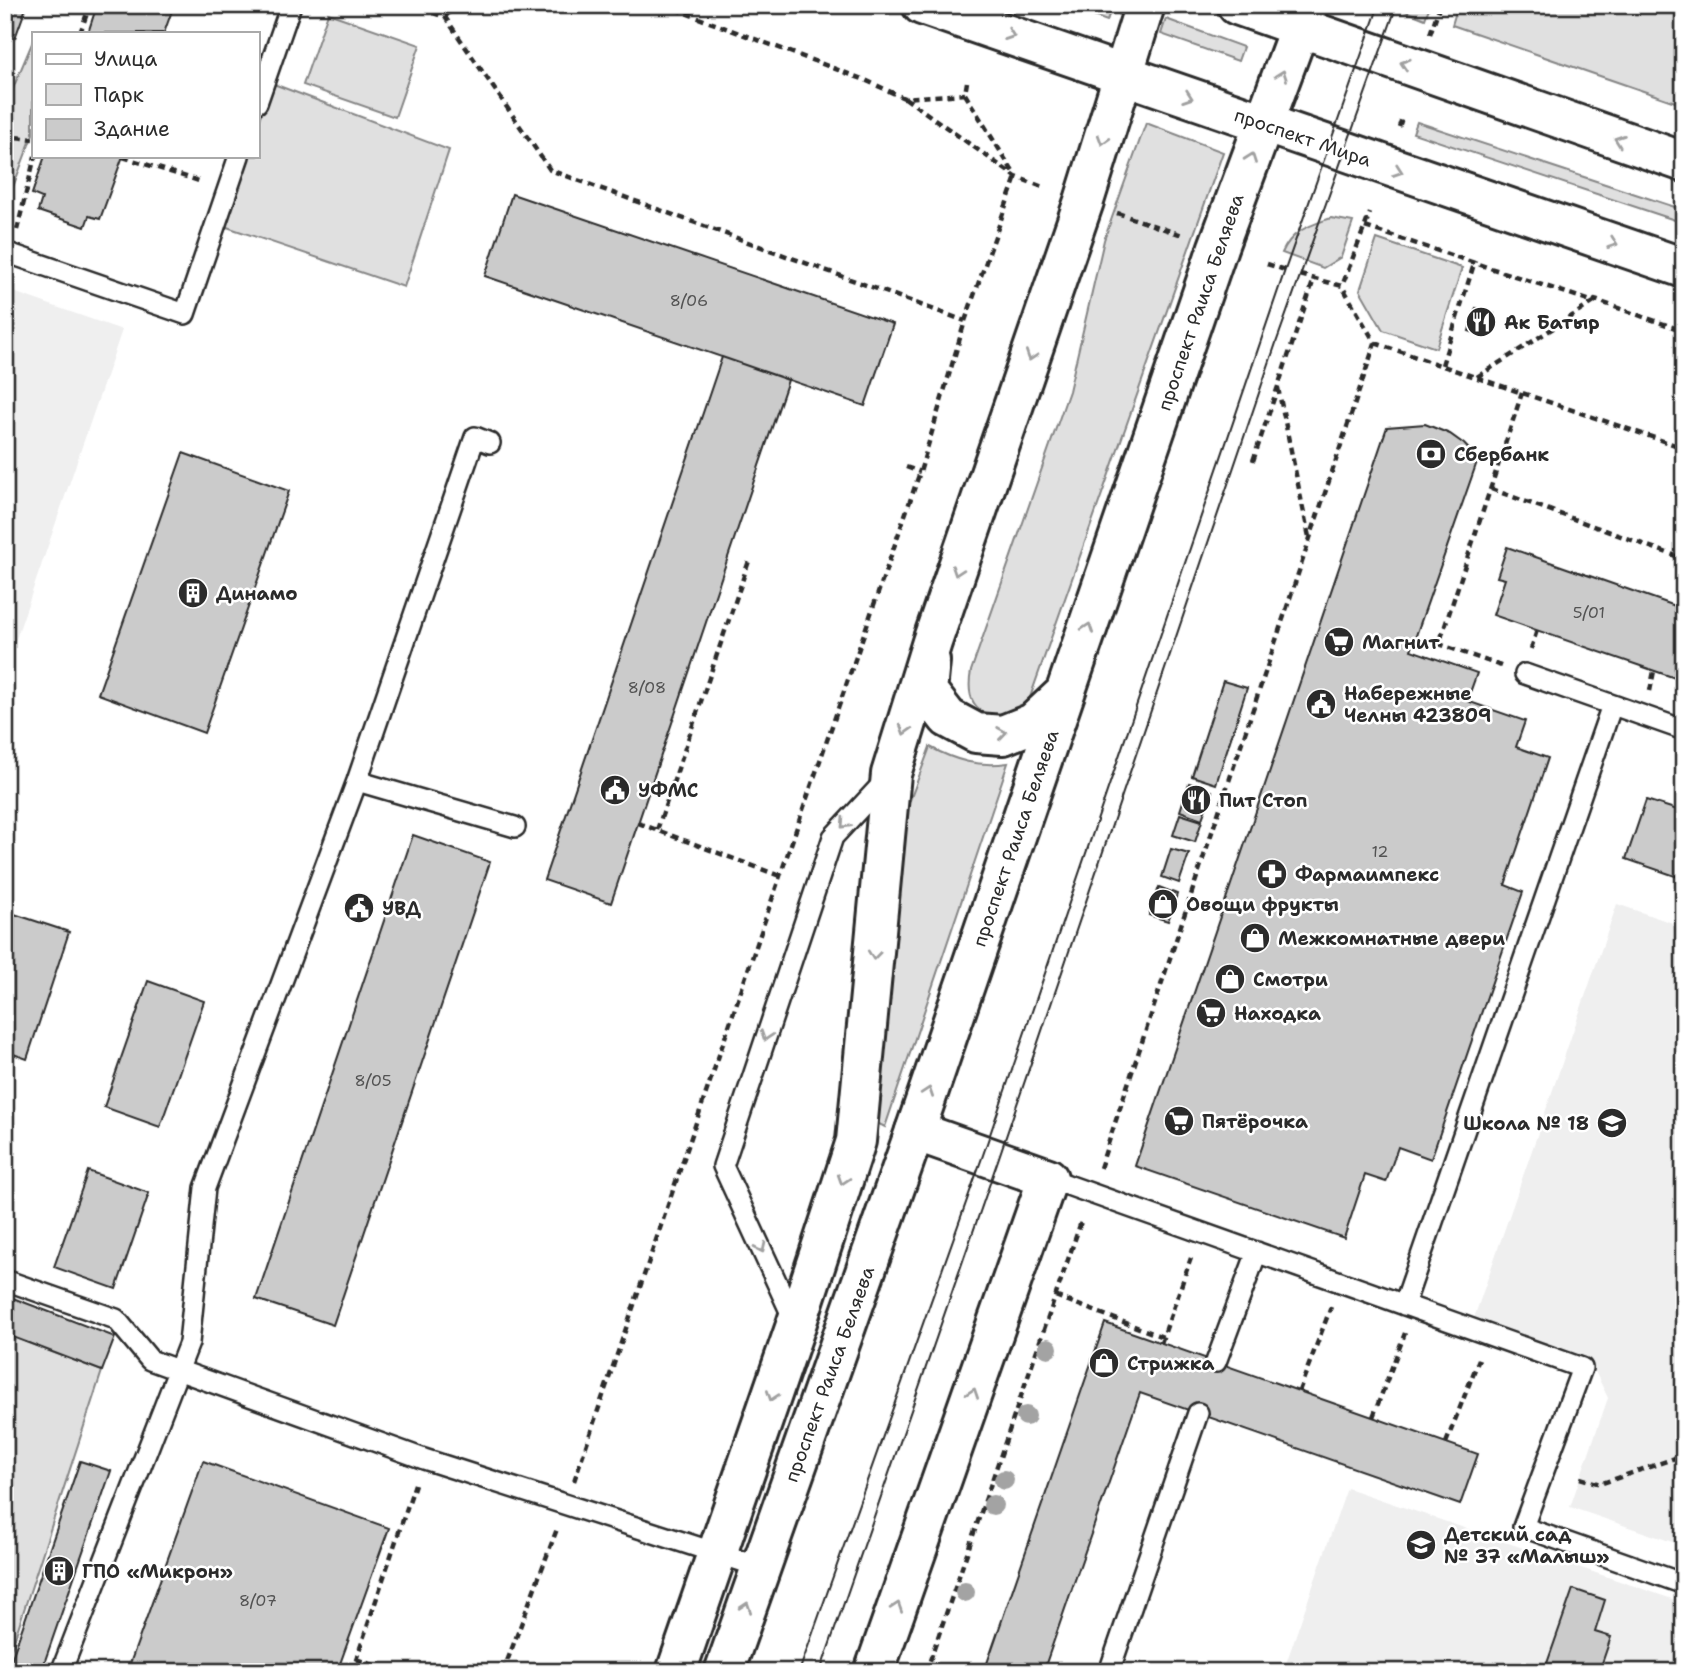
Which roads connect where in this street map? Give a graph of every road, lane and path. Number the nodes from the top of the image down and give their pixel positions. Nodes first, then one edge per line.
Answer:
1 (90, 5) edge
2 (291, 5) edge
3 (410, 5) edge
4 (456, 5) edge
5 (664, 5) edge
6 (922, 5) edge
7 (1145, 5) edge
8 (1237, 5) edge
9 (1440, 5) edge
10 (1303, 16) edge
11 (445, 17) junction
12 (79, 32) edge
13 (1428, 39) dead end
14 (1123, 75) junction
15 (967, 82) dead end
16 (965, 94) junction
17 (259, 97) edge
18 (904, 98) junction
19 (1402, 118) dead end
20 (1264, 123) junction
21 (1399, 127) dead end
22 (5, 136) edge
23 (32, 139) edge
24 (35, 158) edge
25 (126, 158) edge
26 (238, 158) edge
27 (1684, 162) edge
28 (1016, 177) junction
29 (1043, 187) dead end
30 (227, 190) junction
31 (1114, 212) dead end
32 (1370, 213) dead end
33 (1365, 227) junction
34 (1193, 238) dead end
35 (11, 254) joint
36 (1475, 261) junction
37 (1267, 264) dead end
38 (1684, 268) edge
39 (1285, 270) dead end
40 (1300, 275) dead end
41 (1314, 279) junction
42 (1342, 286) junction
43 (1594, 302) junction
44 (965, 321) junction
45 (1684, 331) edge
46 (1375, 343) junction
47 (1442, 365) junction
48 (1477, 377) junction
49 (1278, 387) junction
50 (1522, 393) junction
51 (490, 443) dead end
52 (1684, 448) edge
53 (1253, 461) dead end
54 (906, 467) dead end
55 (920, 472) junction
56 (1491, 489) junction
57 (1310, 540) junction
58 (750, 558) dead end
59 (1684, 559) edge
60 (932, 642) junction
61 (1525, 674) joint
62 (1066, 692) junction
63 (1612, 705) junction
64 (1684, 730) edge
65 (891, 774) junction
66 (356, 780) junction
67 (638, 823) dead end
68 (515, 827) dead end
69 (657, 830) junction
70 (779, 876) junction
71 (915, 1131) junction
72 (1048, 1178) junction
73 (1091, 1194) junction
74 (1200, 1232) junction
75 (1256, 1252) junction
76 (5, 1280) edge
77 (1340, 1282) junction
78 (1055, 1296) junction
79 (1409, 1307) junction
80 (796, 1325) junction
81 (1489, 1335) junction
82 (1163, 1337) junction
83 (1161, 1343) dead end
84 (1216, 1362) dead end
85 (179, 1371) junction
86 (1299, 1391) dead end
87 (1198, 1413) dead end
88 (1373, 1417) dead end
89 (1446, 1443) dead end
90 (1684, 1455) edge
91 (424, 1459) junction
92 (1580, 1478) dead end
93 (566, 1505) junction
94 (717, 1554) junction
95 (760, 1567) junction
96 (1684, 1584) edge
97 (356, 1659) junction
98 (61, 1672) edge
99 (352, 1672) edge
100 (394, 1672) edge
101 (503, 1672) edge
102 (676, 1672) edge
103 (724, 1672) edge
104 (874, 1672) edge
105 (926, 1672) edge
106 (1109, 1672) edge

1 - 12 path
2 - 17 lane
3 - 11 path
4 - 11 path
5 - 18 path
6 -> 14 street, проспект Мира
7 - 14 street
8 - 10 street
9 - 13 path
20 -> 10 street, проспект Раиса Беляева
27 -> 10 street
11 - 44 path
14 -> 20 street, проспект Мира
14 -> 60 street
15 - 16 path
16 - 18 path
16 - 28 path
18 - 28 path
19 - 21 path
20 -> 38 street, проспект Мира
62 -> 20 street, проспект Раиса Беляева
22 - 23 path
24 - 35 path
25 - 30 path
26 - 30 lane
28 - 29 path
28 - 44 path
30 - 35 lane
31 - 34 path
32 - 33 path
33 - 36 path
33 - 42 path
36 - 43 path
36 - 47 path
37 - 39 path
40 - 41 path
41 - 42 path
41 - 49 path
42 - 46 path
43 - 45 path
43 - 48 path
44 - 55 path
46 - 47 path
46 - 57 path
47 - 48 path
48 - 50 path
49 - 53 path
49 - 57 path
50 - 52 path
50 - 56 path
51 - 66 lane
54 - 55 path
55 - 70 path
56 - 59 path
56 - 61 path
57 - 73 path
58 - 69 path
60 -> 62 street
60 -> 65 street
61 - 63 lane
71 -> 62 street, проспект Раиса Беляева
63 - 64 lane
63 - 79 lane
65 -> 80 street
65 -> 80 lane
66 - 68 lane
66 - 85 lane
67 - 69 path
69 - 70 path
70 - 93 path
71 - 72 street
71 - 95 street, проспект Раиса Беляева
72 - 73 lane
104 -> 72 street
73 - 74 lane
73 - 78 path
74 - 75 lane
74 - 82 path
75 - 77 lane
75 - 84 lane
76 - 85 lane
77 - 79 lane
77 - 86 path
78 - 82 path
78 - 105 path
79 - 81 lane
79 - 88 path
80 -> 94 street
81 - 89 path
81 - 96 lane
82 - 83 path
85 - 91 lane
85 - 98 lane
87 - 106 lane
90 - 92 path
91 - 93 lane
91 - 97 path
93 - 94 lane
93 - 101 path
94 - 95 lane
94 - 102 street
103 -> 95 street, проспект Раиса Беляева
97 - 99 path
97 - 100 path

